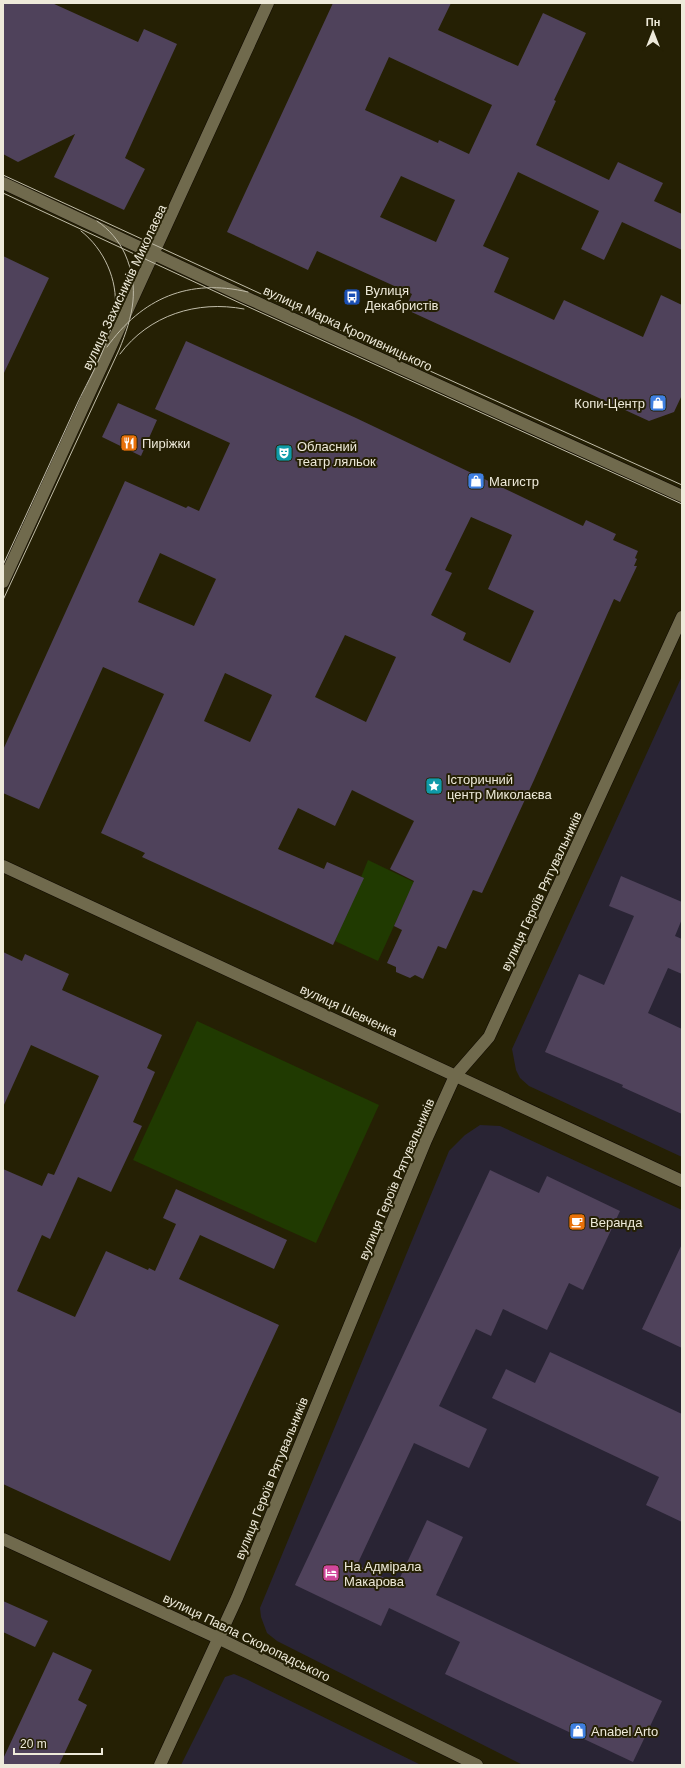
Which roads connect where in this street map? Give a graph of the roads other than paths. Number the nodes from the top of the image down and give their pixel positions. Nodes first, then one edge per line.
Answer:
1 (268, 3) edge
2 (3, 183) edge
3 (154, 254) junction
4 (682, 496) edge
5 (3, 582) edge
6 (682, 617) edge
7 (3, 866) edge
8 (455, 1076) junction
9 (682, 1181) edge
10 (3, 1539) edge
11 (218, 1638) junction
12 (160, 1765) edge
13 (477, 1765) edge

1 - 3 street, вулиця Захисників Миколаєва
2 - 3 street, вулиця Марка Кропивницького
3 - 4 street, вулиця Марка Кропивницького
3 - 5 street, вулиця Захисників Миколаєва
6 - 8 street, вулиця Героїв Рятувальників
7 - 8 street, вулиця Шевченка
8 - 9 street, вулиця Шевченка
8 - 11 street, вулиця Героїв Рятувальників
10 - 11 street, вулиця Павла Скоропадського
11 - 12 street, вулиця Героїв Рятувальників
11 - 13 street, вулиця Павла Скоропадського

